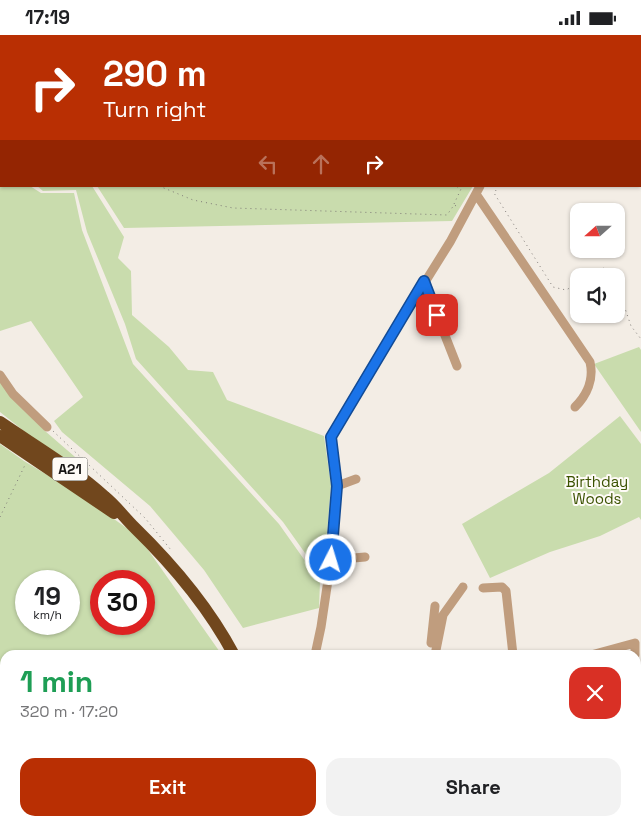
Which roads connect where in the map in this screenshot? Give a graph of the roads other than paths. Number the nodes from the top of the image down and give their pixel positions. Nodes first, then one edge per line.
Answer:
1 (478, 190) edge
2 (424, 281) junction
3 (457, 366) dead end
4 (0, 375) edge
5 (575, 407) dead end
6 (0, 422) edge
7 (47, 427) dead end
8 (0, 436) edge
9 (356, 479) dead end
10 (337, 486) junction
11 (133, 525) junction
12 (365, 557) dead end
13 (331, 560) junction
14 (463, 587) dead end
15 (483, 588) dead end
16 (435, 606) dead end
17 (638, 641) edge
18 (231, 650) edge
19 (316, 650) edge
20 (431, 650) edge
21 (436, 650) edge
22 (512, 650) edge
23 (608, 650) edge

1 - 2 street
1 - 5 street
2 - 3 street
2 - 10 street
4 - 7 street
6 - 11 highway, A21
8 - 11 highway, A21
9 - 10 street
10 - 13 street
11 - 18 highway, A21
12 - 13 street
13 - 19 street
14 - 21 street
15 - 22 street
16 - 20 street
17 - 23 street

